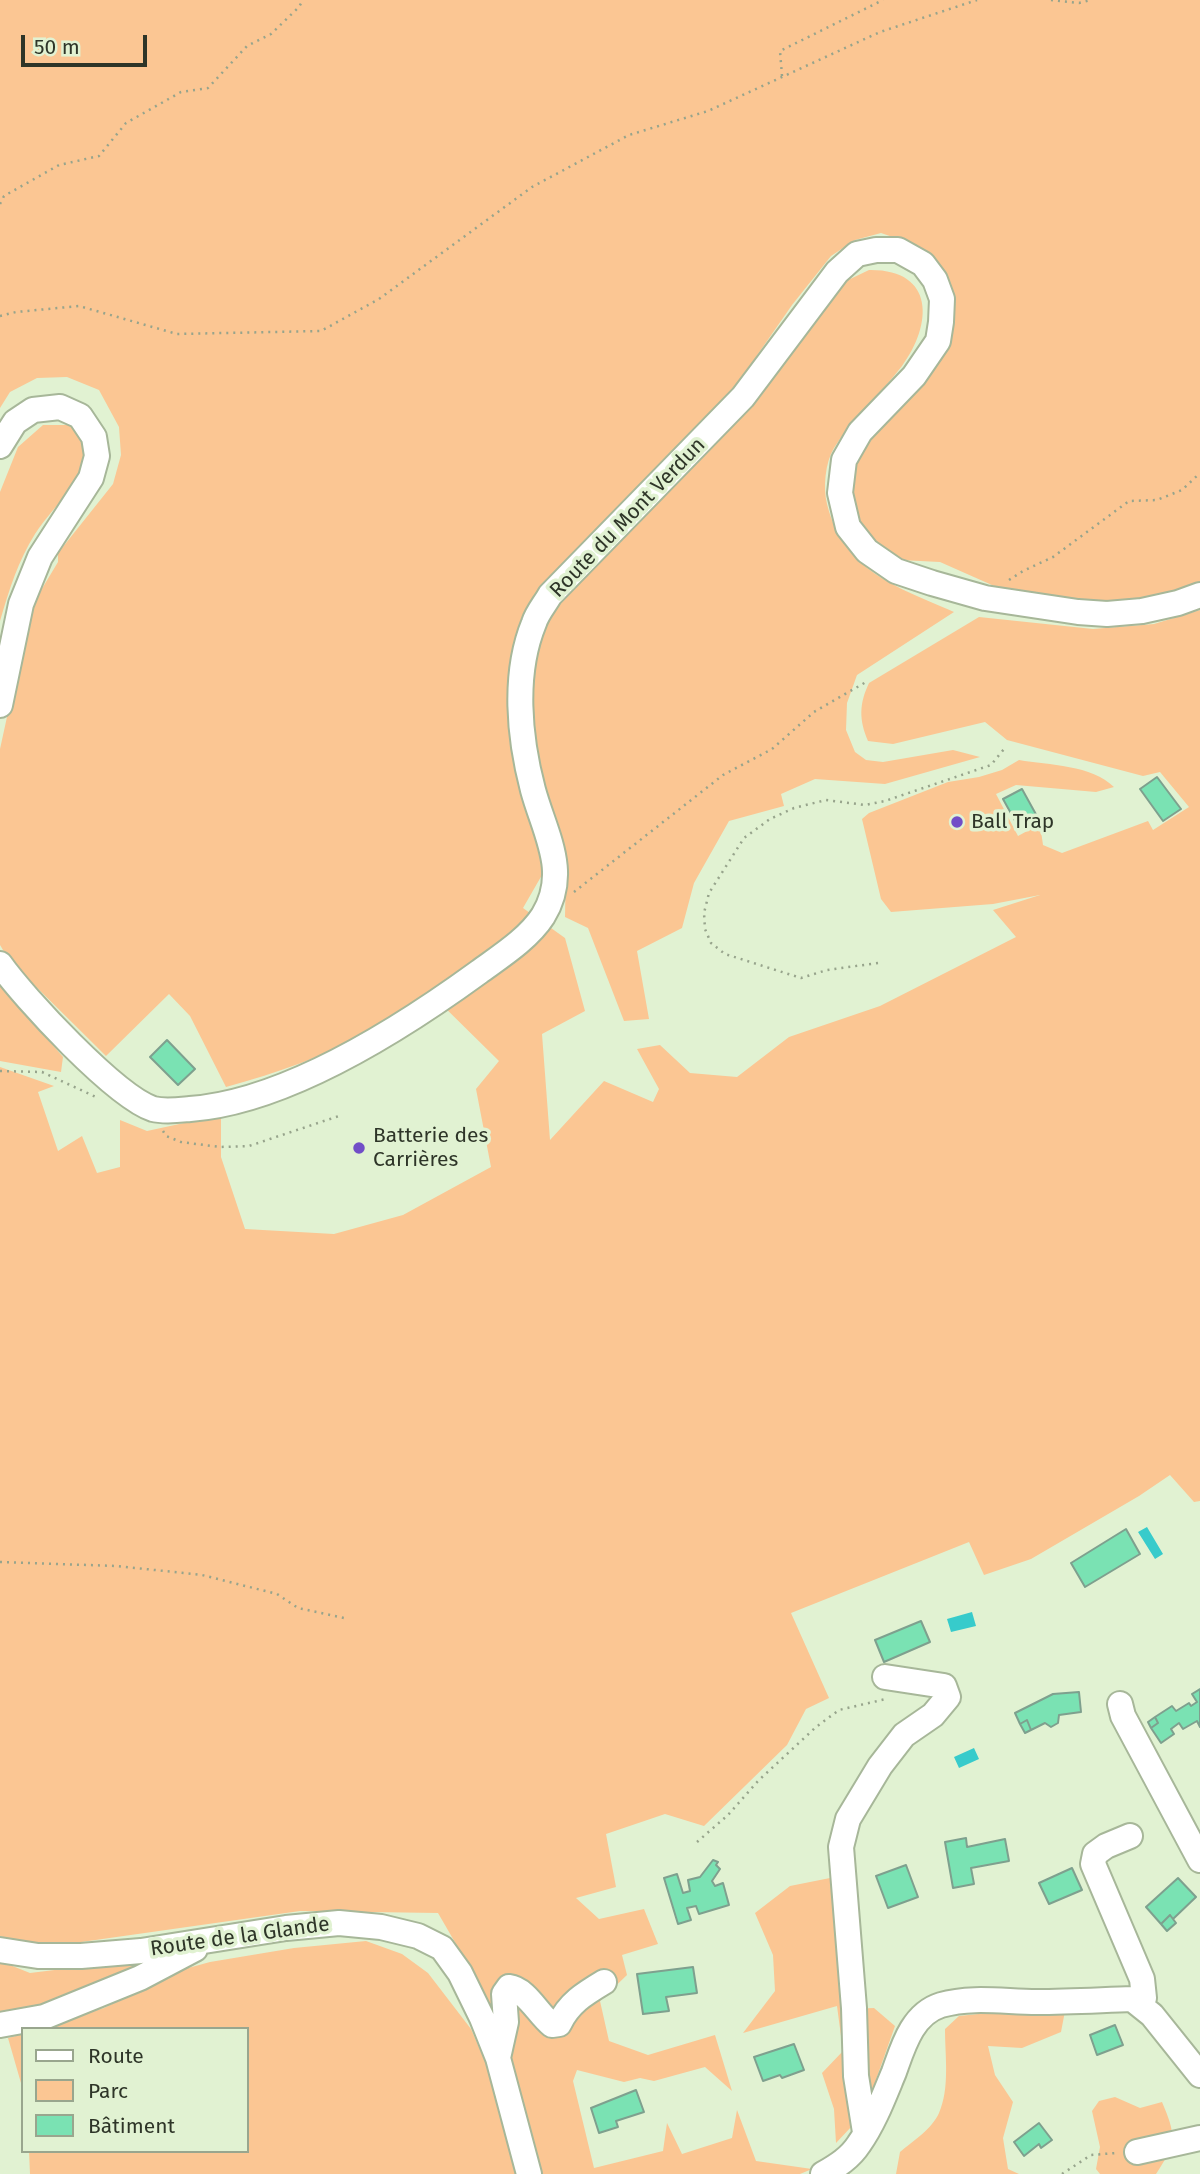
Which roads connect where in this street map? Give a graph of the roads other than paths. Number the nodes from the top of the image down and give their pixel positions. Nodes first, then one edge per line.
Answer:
1 (0, 446) edge
2 (1200, 595) edge
3 (0, 705) edge
4 (0, 964) edge
5 (891, 1687) road end
6 (1120, 1704) dead end
7 (1130, 1836) dead end
8 (1200, 1860) edge
9 (211, 1941) junction
10 (0, 1950) edge
11 (604, 1982) dead end
12 (1141, 2006) junction
13 (0, 2025) edge
14 (498, 2058) junction
15 (1200, 2075) edge
16 (865, 2132) junction
17 (1200, 2138) edge
18 (1137, 2152) road end
19 (529, 2174) edge
20 (823, 2174) edge

1 - 3 street
2 - 4 street, Route du Mont Verdun
5 - 16 street
6 - 8 street
7 - 12 street
9 - 10 street, Route de la Glande
9 - 13 street
9 - 14 street, Route de la Glande
11 - 14 street
12 - 15 street
12 - 16 street
14 - 19 street, Route de la Glande
16 - 20 street
17 - 18 street

